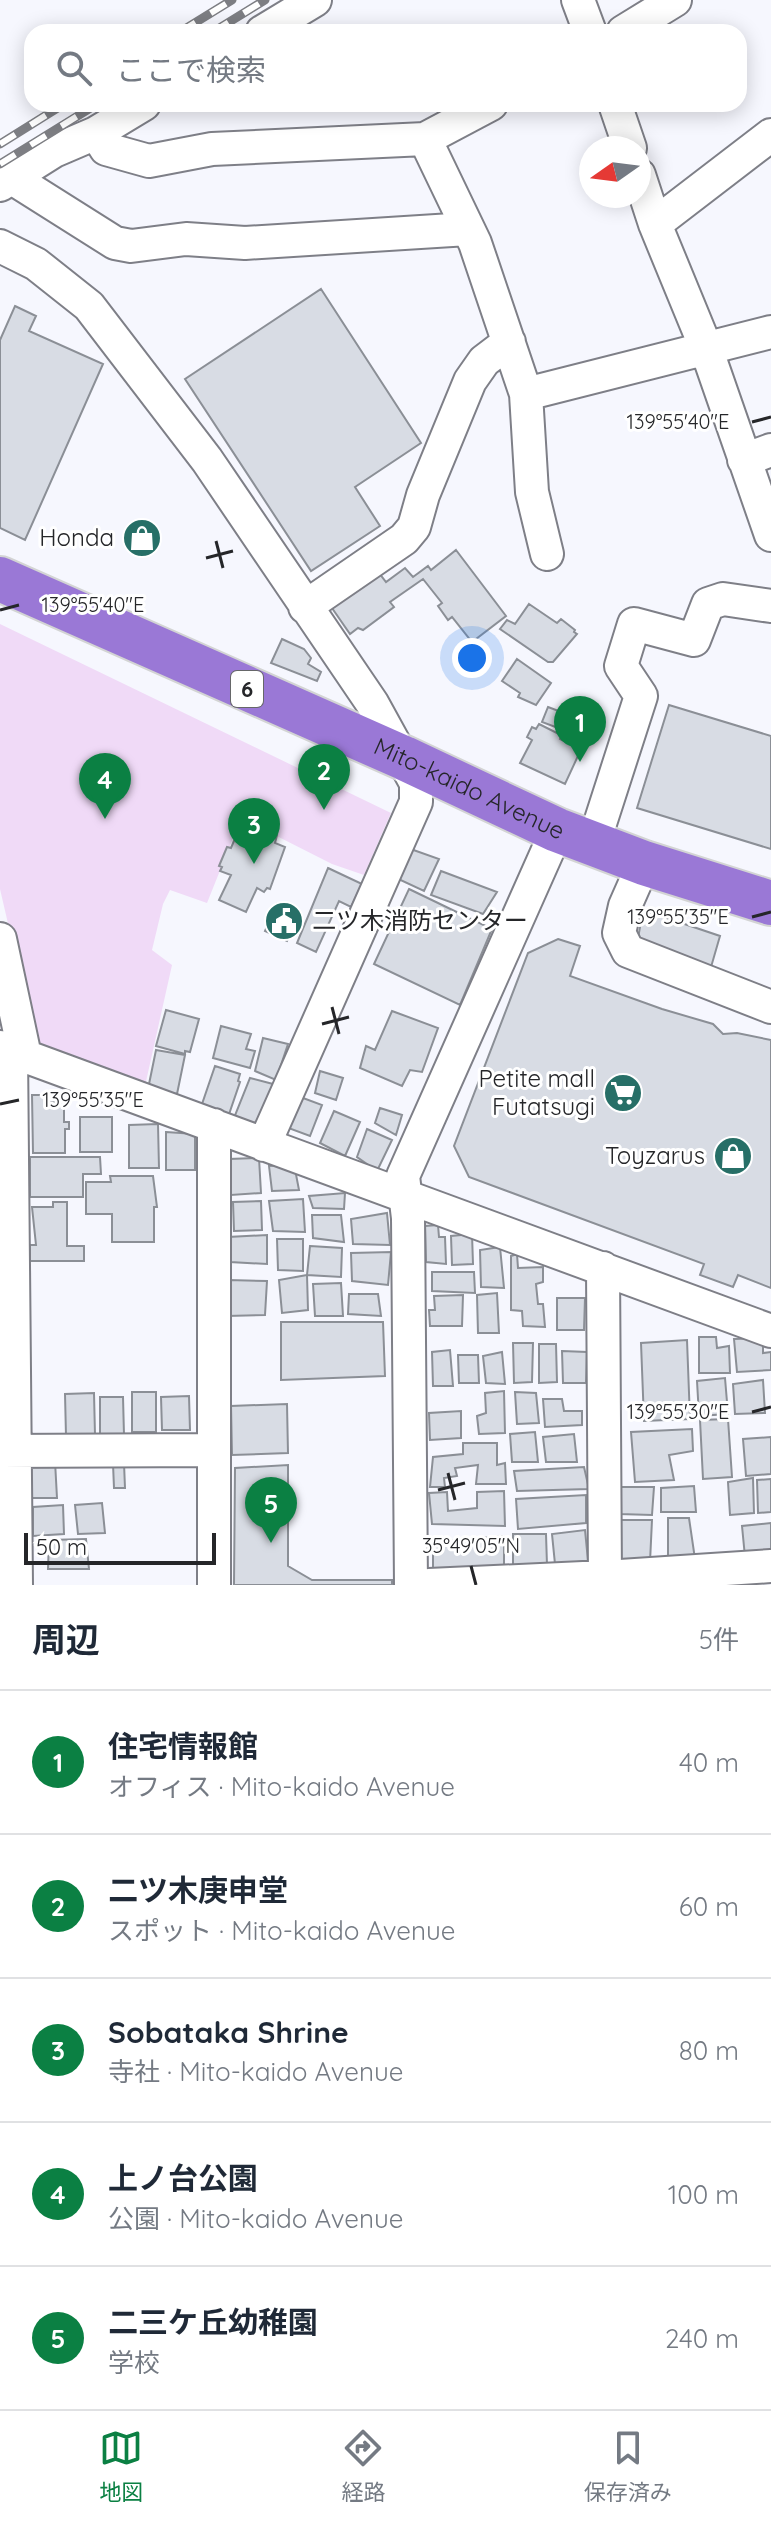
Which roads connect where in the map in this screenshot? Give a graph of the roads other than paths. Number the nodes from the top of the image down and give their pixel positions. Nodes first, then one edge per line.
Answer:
1 (315, 0) edge
2 (578, 0) edge
3 (675, 0) edge
4 (275, 24) edge
5 (587, 24) edge
6 (636, 24) edge
7 (131, 112) edge
8 (476, 112) edge
9 (618, 112) edge
10 (96, 133) junction
11 (771, 135) edge
12 (626, 136) edge
13 (425, 139) junction
14 (6, 182) edge
15 (650, 208) edge
16 (655, 224) junction
17 (468, 229) junction
18 (0, 246) edge
19 (771, 332) edge
20 (509, 342) junction
21 (706, 348) junction
22 (526, 394) junction
23 (757, 455) edge
24 (771, 535) edge
25 (547, 554) dead end
26 (0, 579) edge
27 (771, 606) edge
28 (305, 607) junction
29 (591, 668) dead end
30 (631, 681) junction
31 (404, 758) junction
32 (575, 837) junction
33 (644, 863) junction
34 (771, 903) edge
35 (0, 939) edge
36 (771, 1007) edge
37 (12, 1051) edge
38 (214, 1125) junction
39 (264, 1145) junction
40 (405, 1198) junction
41 (6, 1212) edge
42 (603, 1268) junction
43 (771, 1331) edge
44 (213, 1450) junction
45 (8, 1451) edge
46 (771, 1566) edge
47 (605, 1577) junction
48 (16, 1585) edge
49 (214, 1585) edge
50 (411, 1585) edge
51 (429, 1585) edge

1 - 4 street
2 - 5 street
3 - 6 street
7 - 10 street
8 - 13 street
9 - 12 street
10 - 13 street
10 - 14 street
11 - 16 street
13 - 17 street
14 - 17 street
15 - 16 street
16 - 21 street
17 - 20 street
18 - 28 street
19 - 21 street
20 - 22 street
20 - 28 street
21 - 22 street
21 - 23 street
22 - 25 street
23 - 24 street
26 - 31 highway, Mito-kaido Avenue / 6
27 - 30 street
28 - 31 street
29 - 30 street
30 - 32 street
31 - 32 highway, Mito-kaido Avenue / 6
31 - 39 street
32 - 33 highway, Mito-kaido Avenue / 6
32 - 40 street
33 - 34 highway, Mito-kaido Avenue / 6
33 - 36 street
35 - 37 street
37 - 38 street
37 - 41 street
38 - 39 street
38 - 44 street
39 - 40 street
40 - 42 street
40 - 50 street
41 - 45 street
42 - 43 street
42 - 47 street
44 - 45 street
44 - 49 street
45 - 48 street
46 - 47 street
47 - 51 street

